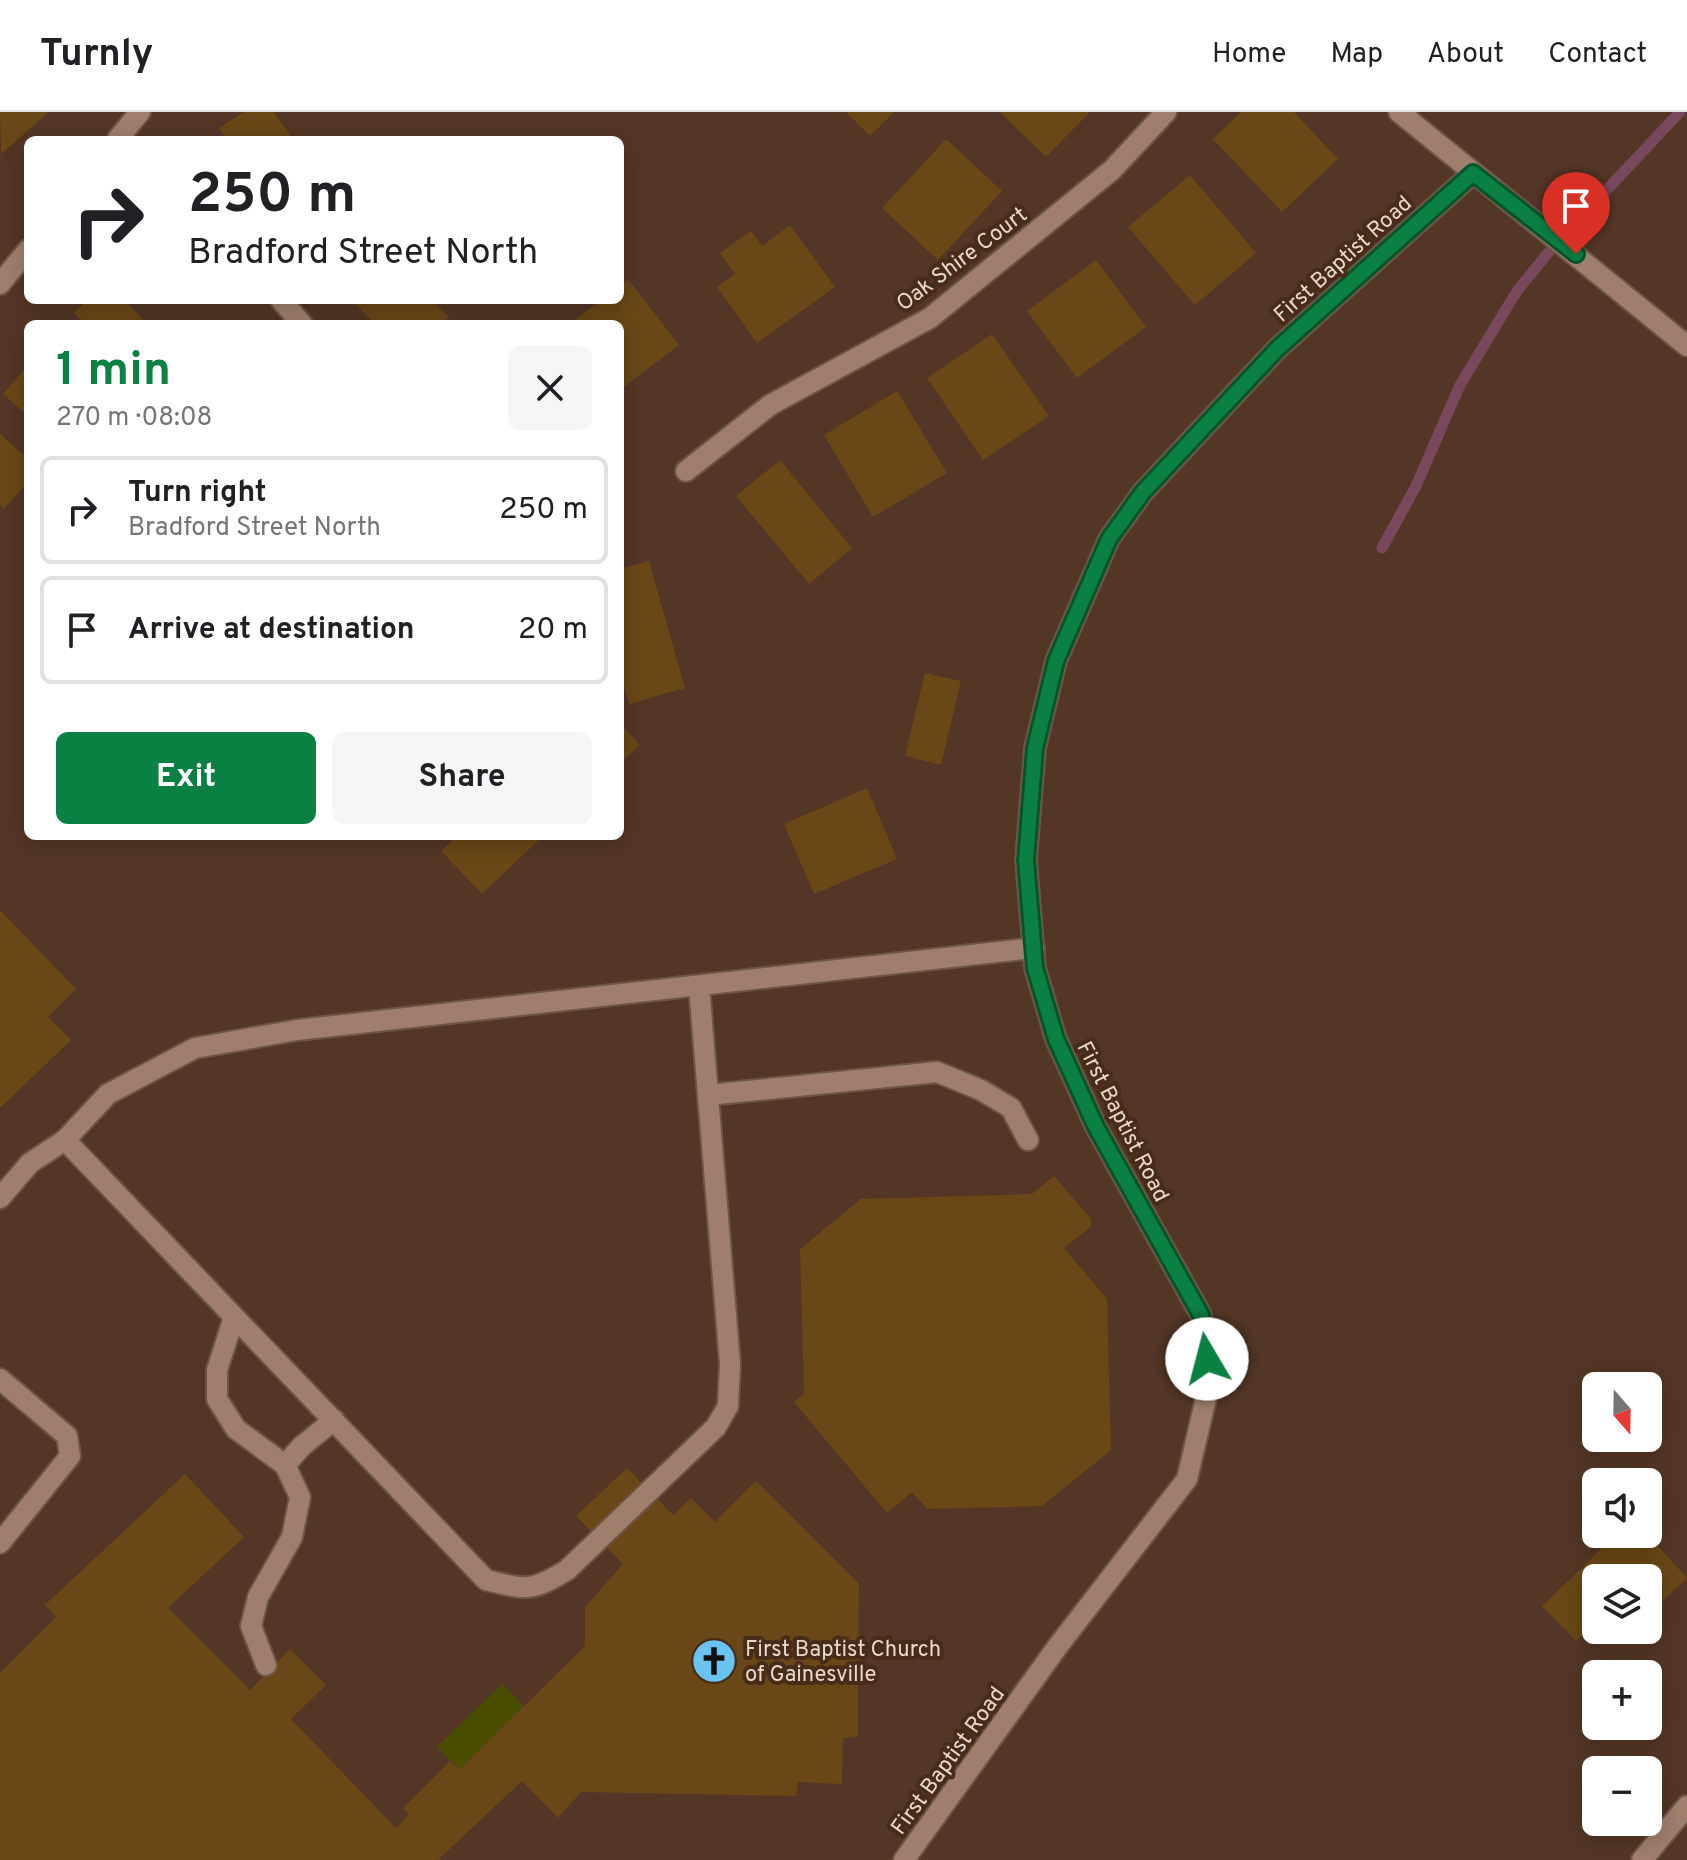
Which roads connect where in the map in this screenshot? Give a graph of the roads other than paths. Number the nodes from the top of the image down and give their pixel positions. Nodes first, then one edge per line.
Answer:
1 (140, 112) edge
2 (1166, 112) edge
3 (1399, 112) edge
4 (127, 136) edge
5 (1473, 173) junction
6 (24, 255) edge
7 (0, 284) edge
8 (284, 304) edge
9 (298, 320) edge
10 (1687, 346) edge
11 (686, 471) dead end
12 (1034, 948) junction
13 (699, 986) junction
14 (708, 1095) junction
15 (65, 1140) junction
16 (1028, 1140) dead end
17 (0, 1198) edge
18 (234, 1317) junction
19 (0, 1379) edge
20 (334, 1420) junction
21 (285, 1465) junction
22 (0, 1543) edge
23 (266, 1665) dead end
24 (1687, 1806) edge
25 (904, 1860) edge
26 (1642, 1860) edge

1 - 4 street
2 - 11 street, Oak Shire Court
3 - 5 street
5 - 10 street
5 - 12 street, First Baptist Road
6 - 7 street
8 - 9 street
12 - 13 street
12 - 25 street, First Baptist Road
13 - 14 street
13 - 15 street
14 - 16 street
14 - 20 street
15 - 17 street
15 - 18 street
18 - 20 street
18 - 21 street
19 - 22 street
20 - 21 street
21 - 23 street
24 - 26 street

